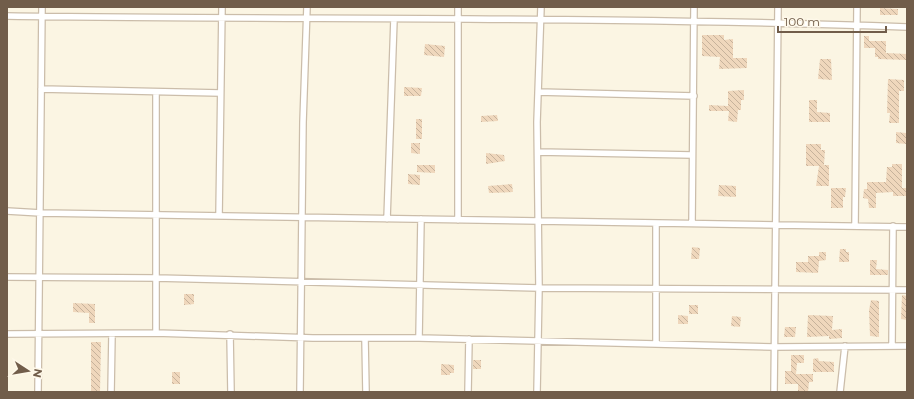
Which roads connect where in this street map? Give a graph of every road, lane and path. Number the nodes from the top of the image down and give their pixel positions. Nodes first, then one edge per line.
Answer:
1 (42, 7) edge
2 (222, 7) edge
3 (307, 7) edge
4 (458, 7) edge
5 (541, 7) edge
6 (694, 7) edge
7 (778, 7) edge
8 (856, 7) edge
9 (7, 16) edge
10 (42, 16) junction
11 (222, 18) junction
12 (307, 18) junction
13 (458, 18) junction
14 (394, 19) junction
15 (541, 19) junction
16 (694, 22) junction
17 (778, 23) junction
18 (856, 25) junction
19 (907, 27) edge
20 (41, 90) junction
21 (156, 92) junction
22 (538, 92) junction
23 (220, 93) junction
24 (694, 96) junction
25 (538, 152) junction
26 (692, 155) junction
27 (7, 211) edge
28 (41, 214) junction
29 (156, 215) junction
30 (219, 216) junction
31 (302, 217) junction
32 (387, 219) junction
33 (421, 219) junction
34 (458, 220) junction
35 (538, 221) junction
36 (656, 223) junction
37 (692, 223) junction
38 (776, 225) junction
39 (855, 226) junction
40 (893, 226) junction
41 (907, 227) edge
42 (7, 277) edge
43 (40, 277) junction
44 (156, 278) junction
45 (301, 283) junction
46 (420, 286) junction
47 (539, 288) junction
48 (657, 288) junction
49 (774, 288) junction
50 (892, 289) junction
51 (907, 290) edge
52 (156, 333) junction
53 (7, 334) edge
54 (112, 334) junction
55 (230, 334) junction
56 (39, 335) junction
57 (300, 337) junction
58 (419, 338) junction
59 (365, 339) junction
60 (469, 339) junction
61 (538, 340) junction
62 (656, 343) junction
63 (845, 346) junction
64 (892, 346) junction
65 (907, 346) edge
66 (774, 347) junction
67 (38, 392) edge
68 (111, 392) edge
69 (231, 392) edge
70 (300, 392) edge
71 (366, 392) edge
72 (468, 392) edge
73 (537, 392) edge
74 (774, 392) edge
75 (840, 392) edge

1 - 10 street
2 - 11 street
3 - 12 street
4 - 13 street
5 - 15 street
6 - 16 street
7 - 17 street
8 - 18 street
9 - 10 street
10 - 11 street
10 - 20 street
11 - 12 street
11 - 23 street
12 - 14 street
12 - 31 street
13 - 14 street
13 - 15 street
13 - 34 street
14 - 32 street
15 - 16 street
15 - 22 street
16 - 17 street
16 - 24 street
17 - 18 street
17 - 38 street
18 - 19 street
18 - 39 street
20 - 21 street
20 - 28 street
21 - 23 street
21 - 29 street
22 - 24 street
22 - 25 street
23 - 30 street
24 - 26 street
25 - 26 street
25 - 35 street
26 - 37 street
27 - 28 street
28 - 29 street
28 - 43 street
29 - 30 street
29 - 44 street
30 - 31 street
31 - 32 street
31 - 45 street
32 - 33 street
33 - 34 street
33 - 46 street
34 - 35 street
35 - 36 street
35 - 47 street
36 - 37 street
36 - 48 street
37 - 38 street
38 - 39 street
38 - 49 street
39 - 40 street
40 - 41 street
40 - 50 street
42 - 43 street
43 - 44 street
43 - 56 street
44 - 45 street
44 - 52 street
45 - 46 street
45 - 57 street
46 - 47 street
46 - 58 street
47 - 48 street
47 - 61 street
48 - 49 street
48 - 62 street
49 - 50 street
49 - 66 street
50 - 51 street
50 - 64 street
52 - 54 street
52 - 55 street
53 - 56 street
54 - 56 street
54 - 68 street
55 - 57 street
55 - 69 street
56 - 67 street
57 - 59 street
57 - 70 street
58 - 59 street
58 - 60 street
59 - 71 street
60 - 61 street
60 - 72 street
61 - 62 street
61 - 73 street
62 - 66 street
63 - 64 street
63 - 66 street
63 - 75 street
64 - 65 street
66 - 74 street

